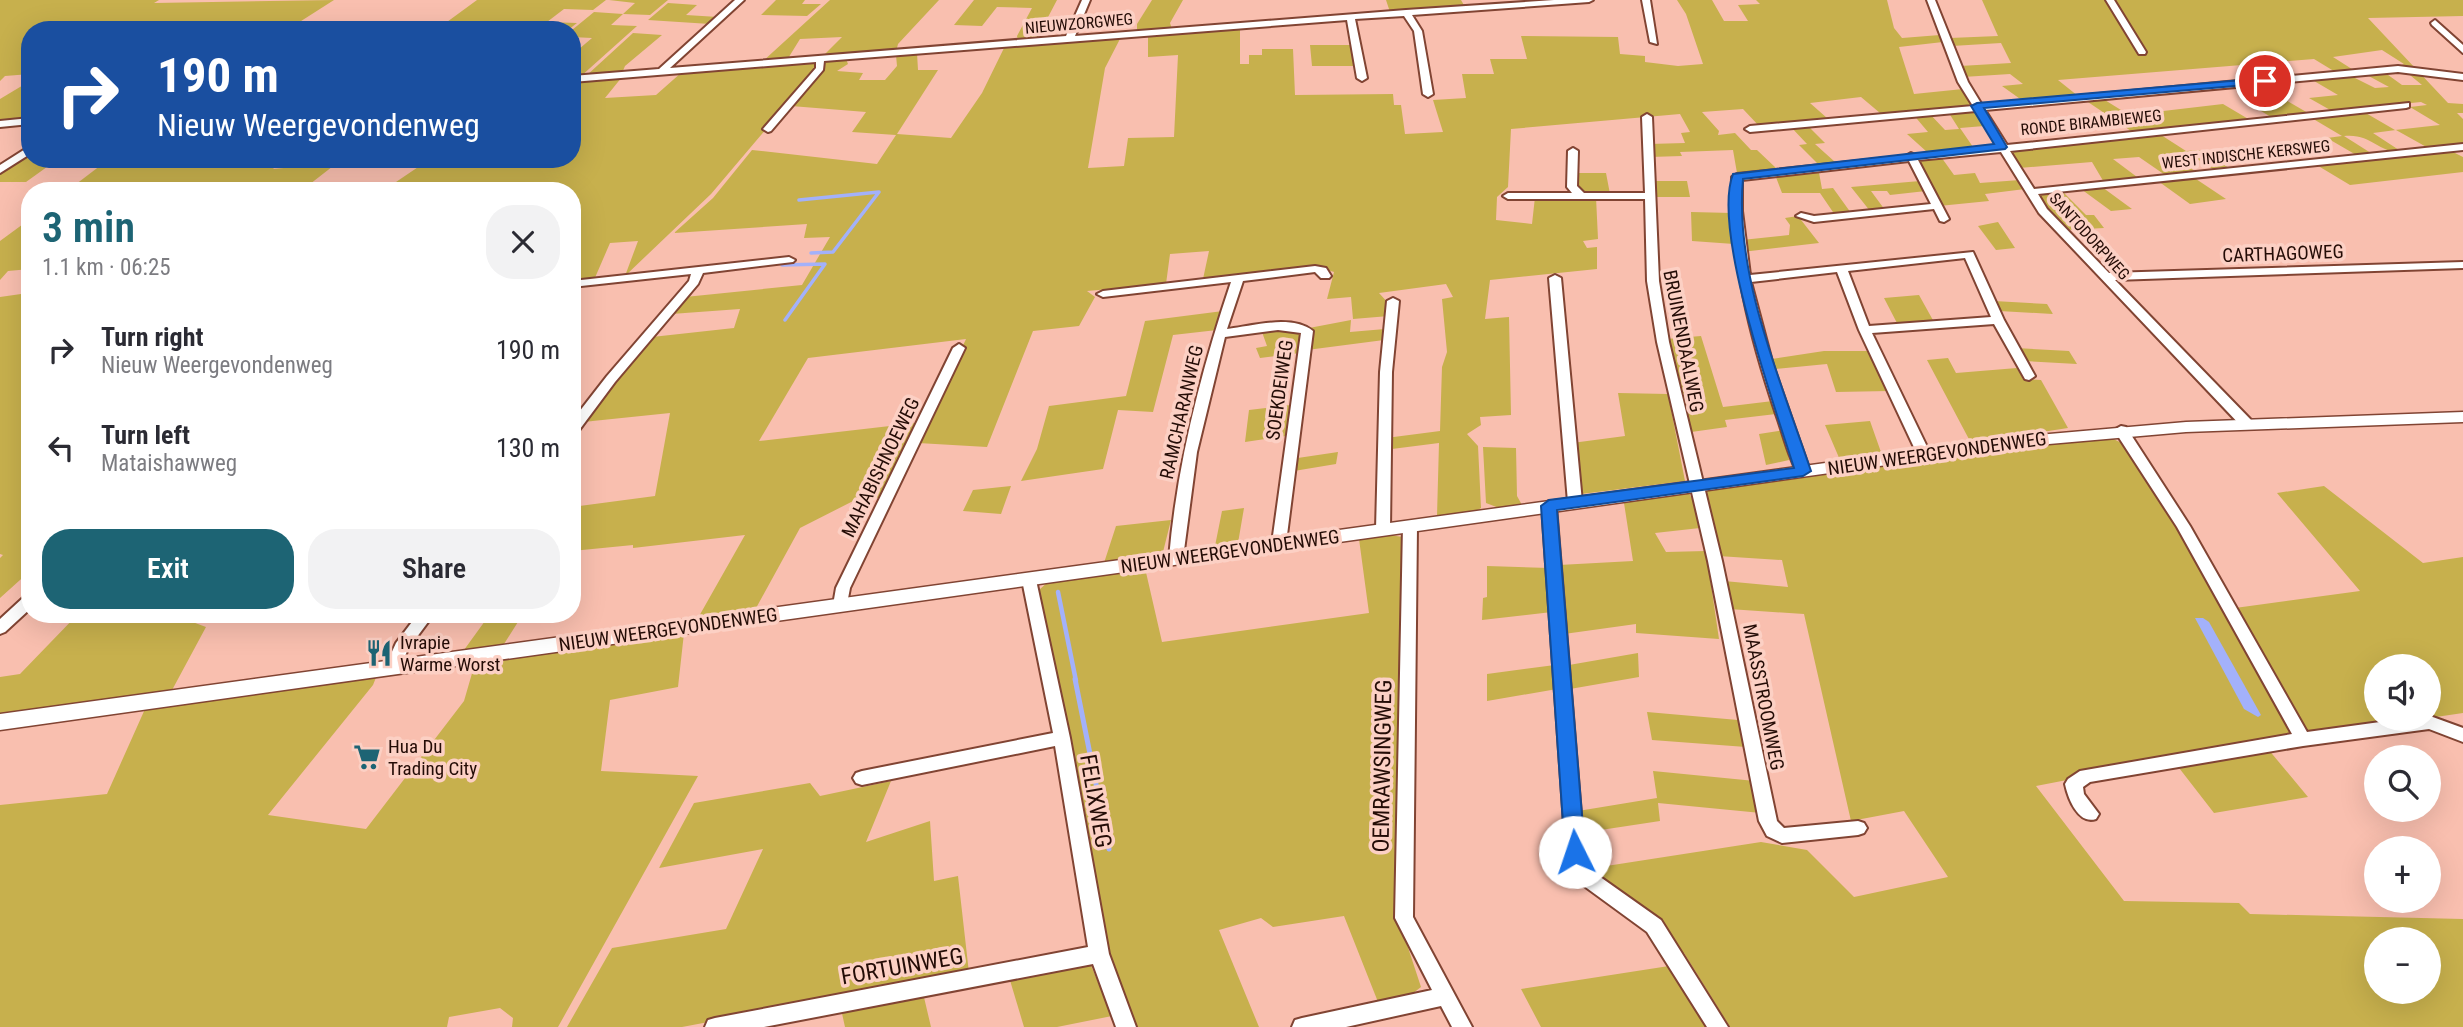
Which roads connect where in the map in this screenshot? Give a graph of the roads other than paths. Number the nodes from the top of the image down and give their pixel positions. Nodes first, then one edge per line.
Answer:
1 (740, 0) edge
2 (1086, 0) edge
3 (1589, 0) edge
4 (1646, 0) edge
5 (1931, 0) edge
6 (2110, 0) edge
7 (1406, 12) junction
8 (1350, 16) junction
9 (2435, 23) dead end
10 (1069, 39) junction
11 (1654, 42) dead end
12 (2463, 50) edge
13 (2142, 52) dead end
14 (820, 59) junction
15 (661, 72) junction
16 (2463, 77) edge
17 (581, 78) edge
18 (1362, 78) dead end
19 (1428, 94) dead end
20 (2406, 105) dead end
21 (1977, 106) junction
22 (1647, 117) dead end
23 (21, 122) edge
24 (0, 124) edge
25 (768, 129) dead end
26 (1750, 129) dead end
27 (2001, 147) junction
28 (2463, 147) edge
29 (1573, 151) dead end
30 (21, 155) edge
31 (1911, 156) junction
32 (0, 170) edge
33 (2032, 192) junction
34 (1580, 195) junction
35 (1508, 196) dead end
36 (1648, 196) junction
37 (1937, 206) junction
38 (1801, 216) dead end
39 (1944, 219) dead end
40 (789, 260) dead end
41 (2463, 265) edge
42 (698, 270) junction
43 (1842, 270) junction
44 (1325, 275) dead end
45 (2104, 277) junction
46 (1238, 278) junction
47 (1555, 278) dead end
48 (1747, 279) junction
49 (581, 283) edge
50 (1103, 294) dead end
51 (1393, 301) dead end
52 (1998, 320) junction
53 (1865, 330) junction
54 (1218, 334) junction
55 (959, 348) dead end
56 (2029, 376) dead end
57 (581, 418) edge
58 (2463, 418) edge
59 (2248, 425) junction
60 (2121, 430) junction
61 (1924, 454) junction
62 (1803, 471) junction
63 (1695, 486) junction
64 (1575, 502) junction
65 (1549, 506) junction
66 (1410, 526) junction
67 (1383, 529) junction
68 (1279, 543) junction
69 (1176, 558) junction
70 (1029, 580) junction
71 (841, 605) junction
72 (21, 608) edge
73 (419, 623) edge
74 (0, 628) edge
75 (393, 667) junction
76 (0, 722) edge
77 (2463, 735) edge
78 (1062, 738) junction
79 (2303, 739) junction
80 (862, 778) dead end
81 (2090, 814) dead end
82 (1858, 828) dead end
83 (1099, 954) junction
84 (1447, 996) junction
85 (766, 1021) edge
86 (715, 1027) edge
87 (1126, 1027) edge
88 (1302, 1027) edge
89 (1462, 1027) edge
90 (1718, 1027) edge

1 - 15 street
2 - 10 street
3 - 7 street, NIEUWZORGWEG
4 - 11 street
5 - 21 street, SANTODORPWEG
6 - 13 street
7 - 8 street, NIEUWZORGWEG
7 - 19 street
8 - 10 street, NIEUWZORGWEG
8 - 18 street
9 - 12 street
10 - 14 street, NIEUWZORGWEG
14 - 15 street, NIEUWZORGWEG
14 - 25 street
15 - 17 street, NIEUWZORGWEG
16 - 21 street
20 - 27 street, RONDE BIRAMBIEWEG
21 - 26 street
21 - 27 street, SANTODORPWEG
22 - 36 street, BRUINENDAALWEG
23 - 24 street
27 - 31 street, RONDE BIRAMBIEWEG
27 - 33 street, SANTODORPWEG
28 - 33 street, WEST INDISCHE KERSWEG
29 - 34 street
30 - 32 street
31 - 37 street
31 - 48 street, RONDE BIRAMBIEWEG
33 - 45 street, SANTODORPWEG
34 - 35 street
34 - 36 street
36 - 63 street, BRUINENDAALWEG
37 - 38 street
37 - 39 street
40 - 42 street
41 - 45 street, CARTHAGOWEG
42 - 49 street
42 - 57 street
43 - 48 street
43 - 52 street
43 - 53 street
44 - 46 street
45 - 59 street, SANTODORPWEG
46 - 50 street
46 - 54 street, RAMCHARANWEG
47 - 64 street
48 - 62 street
51 - 67 street
52 - 53 street
52 - 56 street
53 - 61 street
54 - 68 street, SOEKDEIWEG
54 - 69 street, RAMCHARANWEG
55 - 71 street, MAHABISHNOEWEG
58 - 59 street, NIEUW WEERGEVONDENWEG
59 - 60 street, NIEUW WEERGEVONDENWEG
60 - 61 street, NIEUW WEERGEVONDENWEG
60 - 79 street
61 - 62 street, NIEUW WEERGEVONDENWEG
62 - 63 street, NIEUW WEERGEVONDENWEG
63 - 64 street, NIEUW WEERGEVONDENWEG
63 - 82 street, MAASSTROOMWEG
64 - 65 street, NIEUW WEERGEVONDENWEG
65 - 66 street, NIEUW WEERGEVONDENWEG
65 - 90 street
66 - 67 street, NIEUW WEERGEVONDENWEG
66 - 84 street, OEMRAWSINGWEG
67 - 68 street, NIEUW WEERGEVONDENWEG
68 - 69 street, NIEUW WEERGEVONDENWEG
69 - 70 street, NIEUW WEERGEVONDENWEG
70 - 71 street, NIEUW WEERGEVONDENWEG
70 - 78 street, FELIXWEG
71 - 75 street, NIEUW WEERGEVONDENWEG
72 - 74 street
73 - 75 street
75 - 76 street, NIEUW WEERGEVONDENWEG
77 - 79 street
78 - 80 street
78 - 83 street, FELIXWEG
79 - 81 street
83 - 85 street, FORTUINWEG
83 - 87 street, FELIXWEG
84 - 88 street
84 - 89 street, OEMRAWSINGWEG
85 - 86 street, FORTUINWEG

